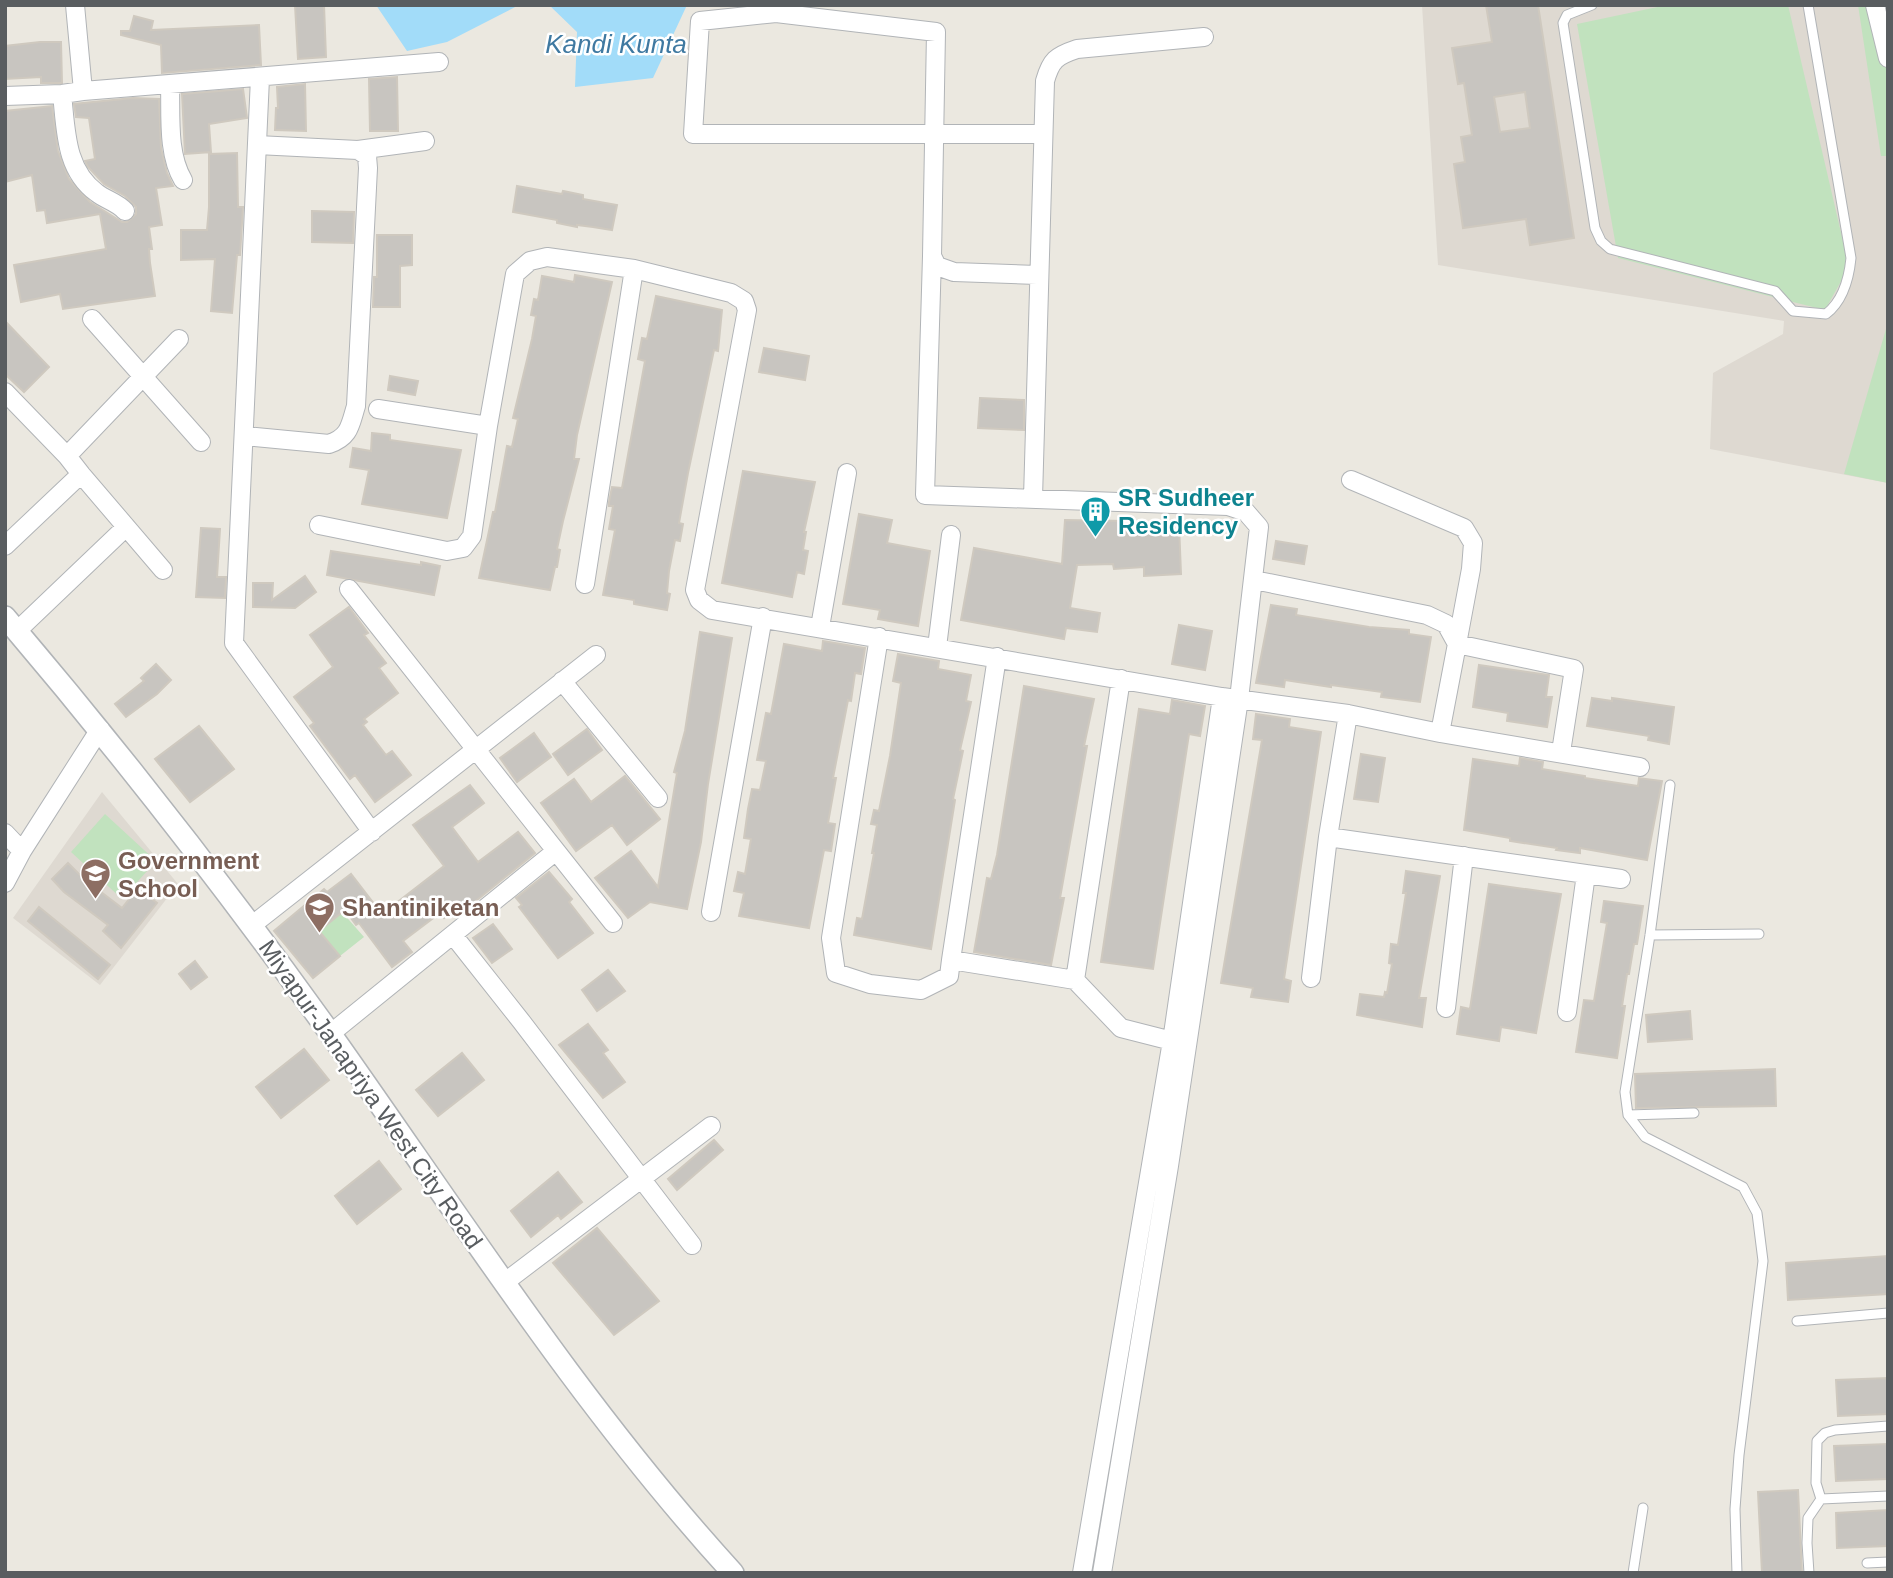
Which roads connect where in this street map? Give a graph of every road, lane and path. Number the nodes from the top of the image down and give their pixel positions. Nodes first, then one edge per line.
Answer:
1 (75, 5) edge
2 (1592, 5) edge
3 (1808, 5) edge
4 (1875, 5) edge
5 (1204, 37) dead end
6 (1888, 58) edge
7 (439, 62) dead end
8 (260, 78) junction
9 (170, 84) junction
10 (83, 91) junction
11 (62, 94) junction
12 (5, 96) edge
13 (933, 134) junction
14 (1043, 134) junction
15 (425, 141) dead end
16 (257, 145) junction
17 (358, 150) junction
18 (183, 180) dead end
19 (124, 211) dead end
20 (932, 256) junction
21 (634, 269) junction
22 (1037, 275) junction
23 (92, 320) dead end
24 (179, 339) dead end
25 (145, 377) junction
26 (5, 393) edge
27 (378, 409) dead end
28 (488, 426) junction
29 (245, 436) junction
30 (201, 442) dead end
31 (67, 456) junction
32 (847, 473) dead end
33 (81, 474) junction
34 (1351, 480) dead end
35 (1032, 498) junction
36 (319, 525) dead end
37 (126, 527) junction
38 (951, 536) dead end
39 (5, 546) edge
40 (163, 570) dead end
41 (1254, 580) junction
42 (585, 584) dead end
43 (349, 589) dead end
44 (763, 617) junction
45 (11, 624) edge
46 (820, 627) junction
47 (879, 637) junction
48 (1457, 644) junction
49 (937, 647) junction
50 (596, 655) dead end
51 (997, 657) junction
52 (1121, 679) junction
53 (562, 681) junction
54 (1230, 698) junction
55 (1348, 714) junction
56 (100, 729) junction
57 (1440, 733) junction
58 (476, 749) junction
59 (1561, 752) junction
60 (1640, 767) dead end
61 (1670, 785) dead end
62 (658, 798) dead end
63 (372, 832) junction
64 (5, 833) edge
65 (1328, 837) junction
66 (22, 851) junction
67 (556, 851) junction
68 (1464, 856) junction
69 (1586, 874) junction
70 (1621, 878) dead end
71 (5, 883) edge
72 (711, 912) dead end
73 (613, 923) dead end
74 (251, 926) junction
75 (1759, 934) dead end
76 (453, 935) junction
77 (1650, 935) junction
78 (951, 960) junction
79 (1311, 978) dead end
80 (1075, 980) junction
81 (1446, 1008) dead end
82 (1567, 1012) dead end
83 (330, 1034) junction
84 (1172, 1041) junction
85 (1694, 1113) dead end
86 (1629, 1115) junction
87 (711, 1126) dead end
88 (642, 1179) junction
89 (692, 1245) dead end
90 (505, 1282) junction
91 (1888, 1313) edge
92 (1797, 1321) dead end
93 (1888, 1426) edge
94 (1888, 1496) edge
95 (1821, 1499) junction
96 (1643, 1508) dead end
97 (1888, 1562) edge
98 (1867, 1563) dead end
99 (733, 1573) edge
100 (1082, 1573) edge
101 (1102, 1573) edge
102 (1633, 1573) edge
103 (1737, 1573) edge
104 (1809, 1573) edge

1 - 10 street
2 - 3 lane
4 - 6 street
5 - 14 street
7 - 8 street
8 - 9 street
8 - 16 street
9 - 10 street
9 - 18 street
10 - 11 street
11 - 12 street
11 - 19 street
13 - 13 street
13 - 14 street
13 - 20 street
14 - 22 street
15 - 17 street
16 - 17 street
16 - 29 street
17 - 29 street
20 - 22 street
20 - 35 street
21 - 28 street
21 - 42 street
21 - 44 street
22 - 35 street
23 - 25 street
24 - 25 street
25 - 30 street
25 - 31 street
26 - 31 street
27 - 28 street
28 - 36 street
29 - 63 street
31 - 33 street
32 - 46 street
33 - 37 street
33 - 39 street
34 - 48 street
35 - 41 street
37 - 40 street
37 - 45 street
38 - 49 street
41 - 48 street
41 - 54 street
43 - 58 street
44 - 46 street
44 - 72 street
45 - 56 street, Miyapur-Janapriya West City Road
46 - 47 street
47 - 49 street
47 - 78 street
48 - 57 street
48 - 59 street
49 - 51 street
50 - 53 street
51 - 52 street
51 - 78 street
52 - 54 street
52 - 80 street
53 - 58 street
53 - 62 street
54 - 55 street
54 - 84 street
54 - 101 street
55 - 57 street
55 - 65 street
56 - 66 street
56 - 74 street, Miyapur-Janapriya West City Road
57 - 59 street
58 - 63 street
58 - 67 street
59 - 60 street
61 - 77 lane
63 - 74 street
64 - 66 street
65 - 68 street
65 - 79 street
66 - 71 street
67 - 73 street
67 - 76 street
68 - 69 street
68 - 81 street
69 - 70 street
69 - 82 street
74 - 83 street, Miyapur-Janapriya West City Road
75 - 77 lane
76 - 83 street
76 - 88 street
77 - 86 lane
78 - 80 street
80 - 84 street
83 - 90 street, Miyapur-Janapriya West City Road
84 - 100 street
85 - 86 lane
86 - 103 lane
87 - 88 street
88 - 89 street
88 - 90 street
90 - 99 street, Miyapur-Janapriya West City Road
91 - 92 lane
93 - 95 lane
94 - 95 lane
95 - 104 lane
96 - 102 lane
97 - 98 lane

